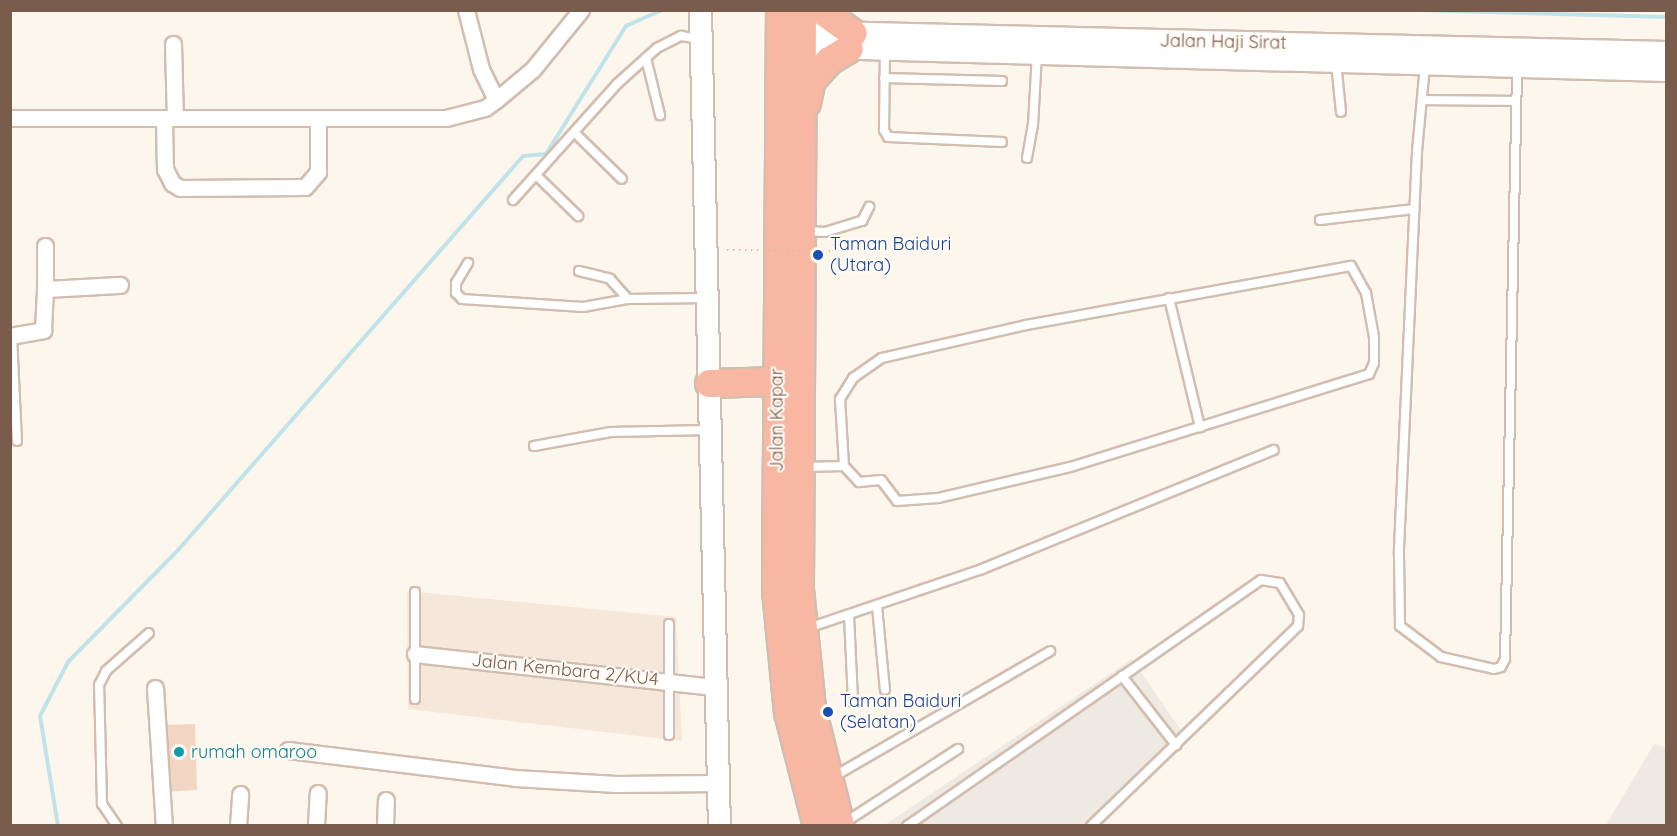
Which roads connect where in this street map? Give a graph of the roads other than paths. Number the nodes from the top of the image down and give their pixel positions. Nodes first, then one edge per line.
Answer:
1 (466, 10) edge
2 (581, 10) edge
3 (821, 10) edge
4 (700, 23) edge
5 (792, 27) edge
6 (851, 40) junction
7 (173, 44) dead end
8 (885, 49) junction
9 (1666, 52) edge
10 (1037, 53) junction
11 (646, 58) junction
12 (1336, 61) junction
13 (1425, 63) junction
14 (1518, 66) junction
15 (1666, 70) edge
16 (884, 78) junction
17 (1002, 81) dead end
18 (495, 100) junction
19 (1422, 100) junction
20 (1516, 101) junction
21 (1341, 112) dead end
22 (660, 115) dead end
23 (10, 118) edge
24 (169, 118) junction
25 (318, 119) junction
26 (801, 119) junction
27 (576, 134) junction
28 (1002, 142) dead end
29 (1027, 158) dead end
30 (536, 176) junction
31 (622, 179) dead end
32 (513, 200) dead end
33 (869, 207) dead end
34 (1414, 209) junction
35 (578, 216) dead end
36 (1320, 220) dead end
37 (790, 231) junction
38 (45, 246) dead end
39 (468, 263) dead end
40 (579, 271) dead end
41 (120, 285) dead end
42 (45, 289) junction
43 (706, 298) junction
44 (1169, 298) junction
45 (628, 299) junction
46 (11, 336) edge
47 (767, 381) junction
48 (719, 383) junction
49 (1200, 427) junction
50 (710, 430) junction
51 (17, 441) dead end
52 (534, 446) dead end
53 (1274, 450) dead end
54 (844, 466) junction
55 (800, 467) junction
56 (416, 592) dead end
57 (877, 606) junction
58 (849, 616) junction
59 (669, 624) dead end
60 (804, 629) junction
61 (149, 633) dead end
62 (1050, 651) dead end
63 (415, 654) junction
64 (1122, 676) junction
65 (669, 682) junction
66 (715, 687) junction
67 (155, 688) dead end
68 (885, 690) dead end
69 (415, 699) dead end
70 (854, 702) dead end
71 (669, 735) dead end
72 (1176, 745) junction
73 (958, 749) dead end
74 (288, 750) dead end
75 (829, 779) junction
76 (717, 783) junction
77 (318, 793) dead end
78 (240, 794) dead end
79 (386, 800) dead end
80 (919, 822) edge
81 (117, 825) edge
82 (164, 825) edge
83 (238, 825) edge
84 (316, 825) edge
85 (385, 825) edge
86 (718, 825) edge
87 (817, 825) edge
88 (840, 825) edge
89 (907, 825) edge
90 (1091, 825) edge

1 - 18 street
2 - 18 street
3 - 6 highway
4 - 11 lane
4 - 43 main road
5 - 6 main road, Jalan Haji Sirat
5 - 26 highway, Jalan Kapar
5 - 37 highway, Jalan Kapar
6 - 8 main road, Jalan Haji Sirat
6 - 9 main road, Jalan Haji Sirat
6 - 26 highway
7 - 24 street
8 - 10 main road, Jalan Haji Sirat
8 - 16 lane
10 - 12 main road, Jalan Haji Sirat
10 - 29 lane
11 - 22 lane
11 - 27 lane
12 - 13 main road, Jalan Haji Sirat
12 - 21 lane
13 - 14 main road, Jalan Haji Sirat
13 - 19 lane
14 - 15 main road, Jalan Haji Sirat
14 - 20 lane
16 - 17 lane
16 - 28 lane
18 - 25 street
19 - 20 lane
19 - 34 lane
20 - 34 lane
23 - 24 street
24 - 25 street
24 - 25 street
26 - 37 highway, Jalan Kapar
27 - 30 lane
27 - 31 lane
30 - 32 lane
30 - 35 lane
33 - 37 lane
34 - 36 lane
37 - 47 highway, Jalan Kapar
37 - 55 highway, Jalan Kapar
38 - 42 street
39 - 45 lane
40 - 45 lane
41 - 42 street
42 - 46 street
43 - 45 lane
43 - 48 main road
44 - 49 lane
44 - 49 lane
44 - 54 lane
46 - 51 lane
47 - 48 highway
47 - 87 highway, Jalan Kapar
48 - 50 main road
49 - 54 lane
50 - 52 lane
50 - 66 main road
53 - 57 lane
54 - 55 lane
55 - 60 highway, Jalan Kapar
56 - 63 lane
57 - 58 lane
57 - 68 lane
58 - 60 lane
58 - 70 lane
59 - 65 lane
60 - 75 highway, Jalan Kapar
61 - 81 lane
62 - 75 lane
63 - 65 street, Jalan Kembara 2/KU4
63 - 69 lane
64 - 72 lane
64 - 72 lane
64 - 80 lane
65 - 66 street, Jalan Kembara 2/KU4
65 - 71 lane
66 - 76 main road
67 - 82 street
72 - 90 lane
73 - 88 lane
74 - 76 street
75 - 88 highway, Jalan Kapar
76 - 86 main road
77 - 84 street
78 - 83 street
79 - 85 street
80 - 89 lane

